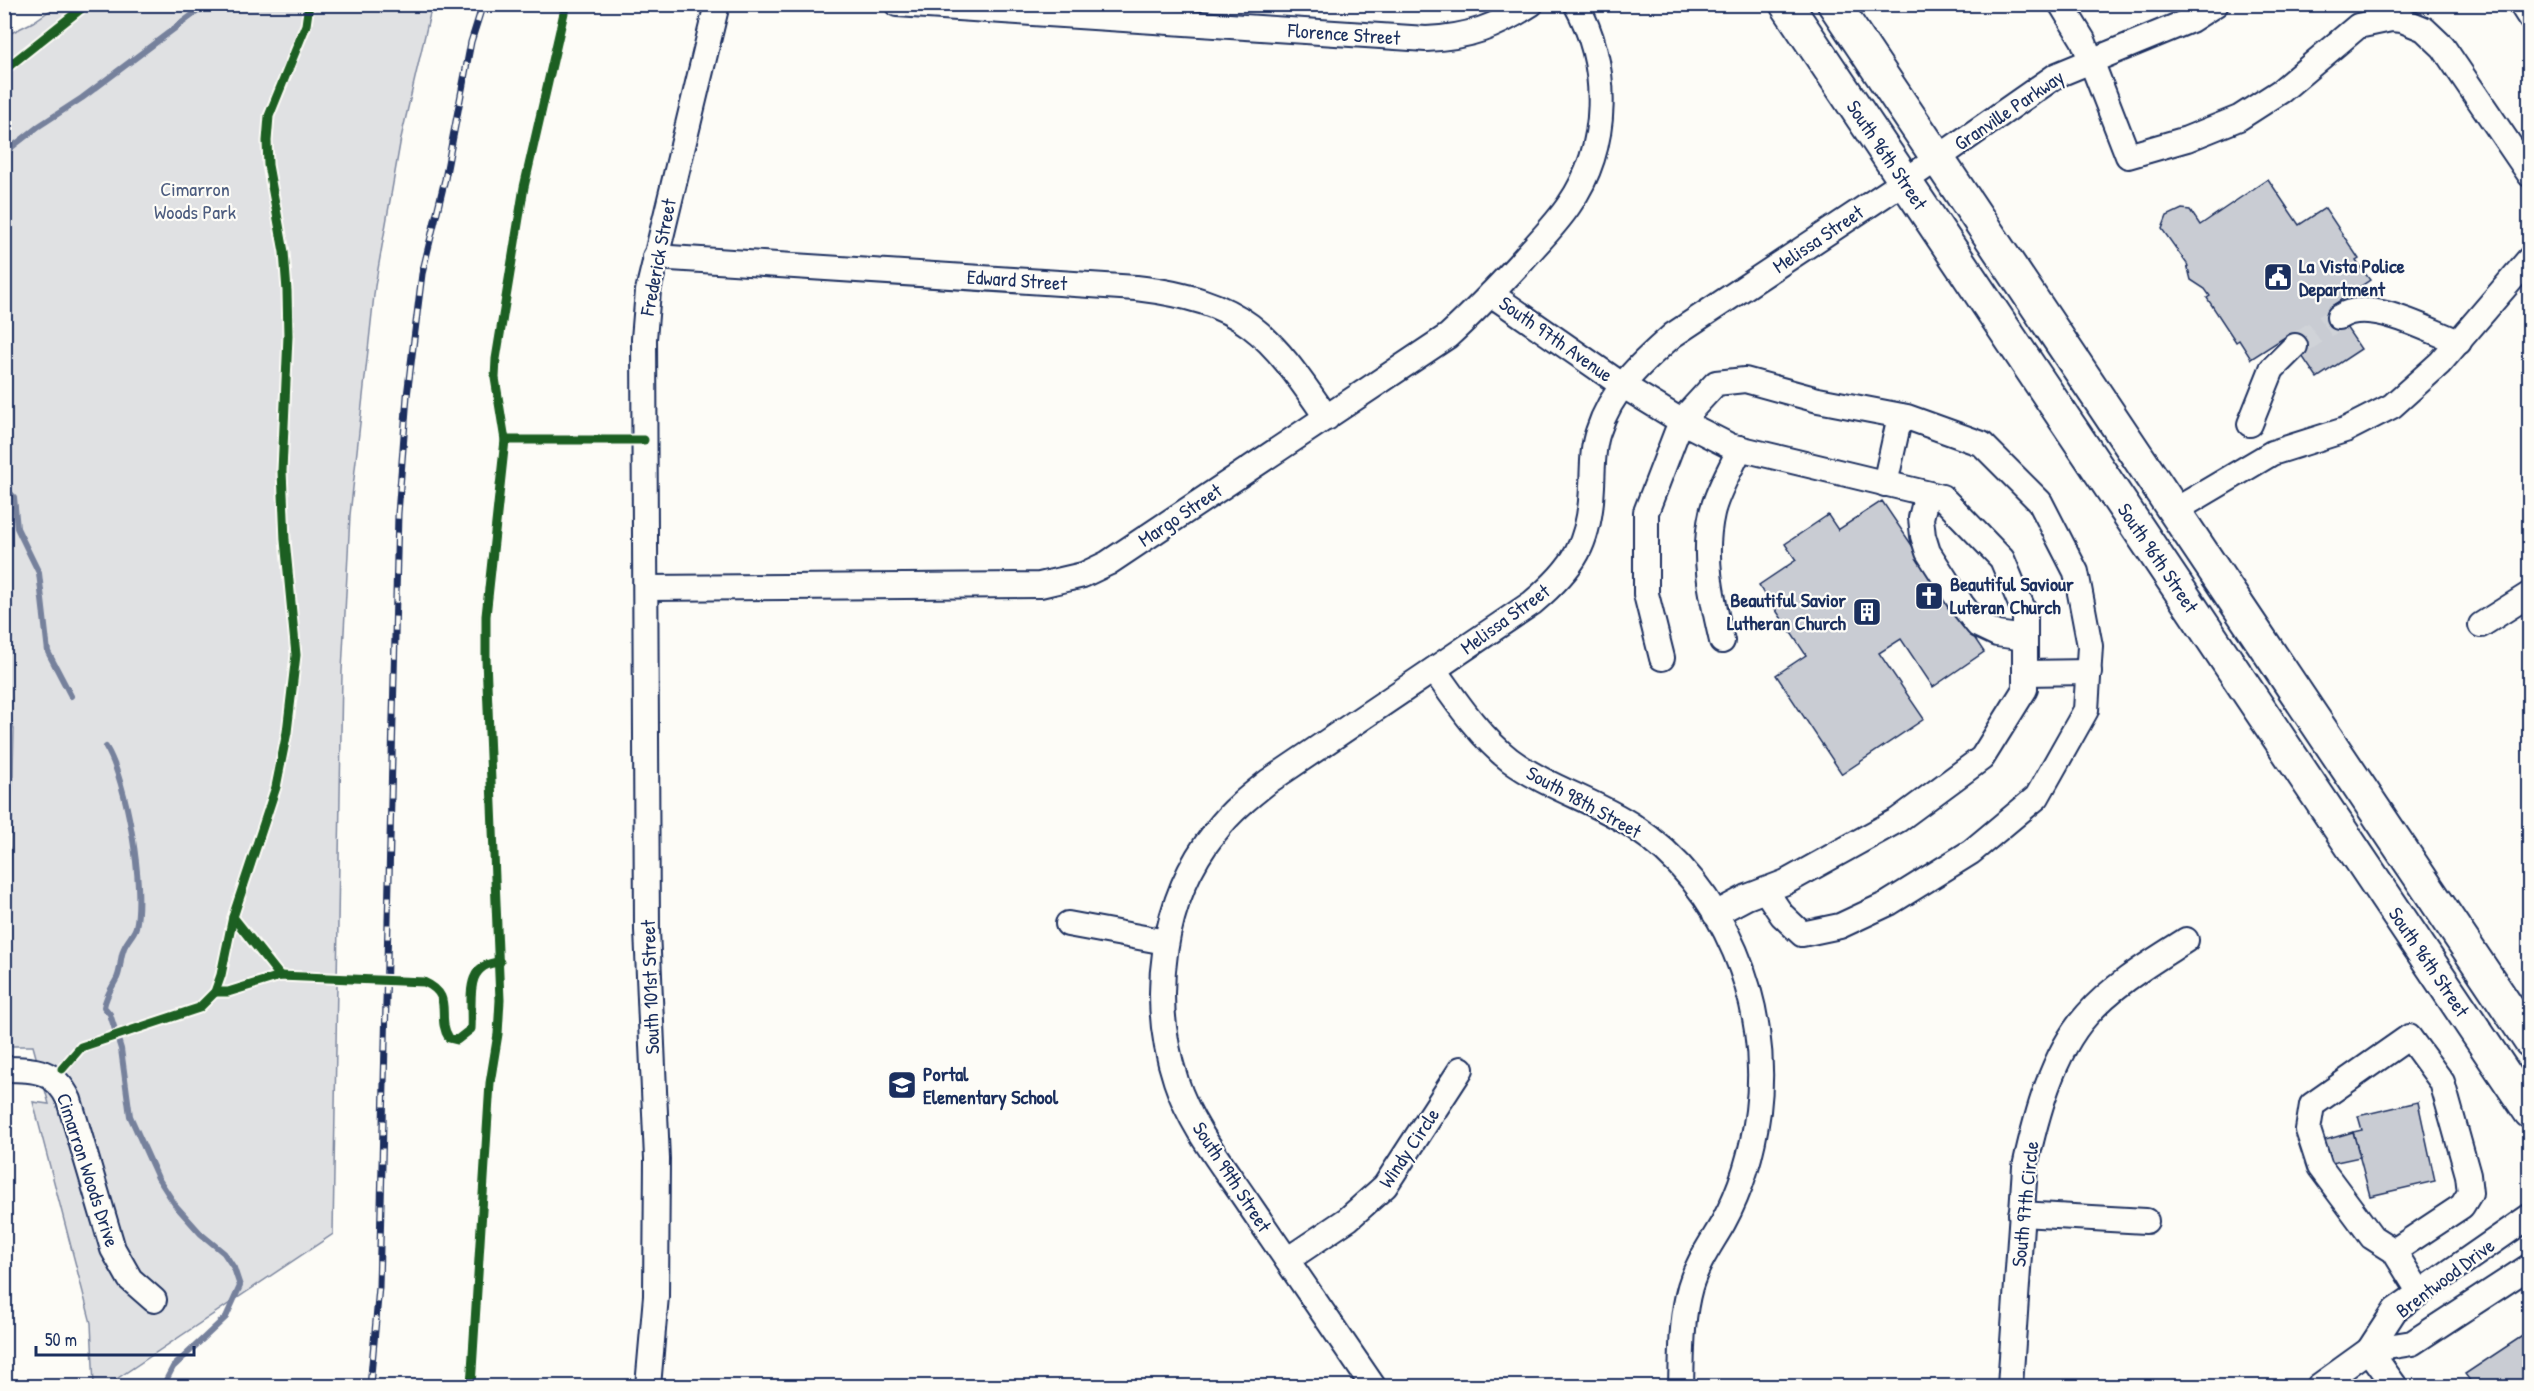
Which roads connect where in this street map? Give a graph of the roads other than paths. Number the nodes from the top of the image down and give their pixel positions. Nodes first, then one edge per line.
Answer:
1 (717, 4) edge
2 (897, 4) edge
3 (1531, 4) edge
4 (1576, 4) edge
5 (1786, 4) edge
6 (1834, 4) edge
7 (2061, 4) edge
8 (2216, 4) edge
9 (2521, 4) edge
10 (2529, 18) edge
11 (2091, 60) junction
12 (1938, 159) junction
13 (2529, 175) edge
14 (1905, 181) junction
15 (655, 257) junction
16 (2529, 258) edge
17 (1491, 294) junction
18 (2339, 317) tunnel mouth
19 (2459, 342) junction
20 (2295, 346) tunnel mouth
21 (1622, 385) junction
22 (1900, 416) junction
23 (1327, 418) junction
24 (1681, 421) junction
25 (2250, 424) dead end
26 (1740, 448) junction
27 (1885, 484) junction
28 (1927, 494) junction
29 (2174, 511) junction
30 (646, 588) junction
31 (2529, 594) edge
32 (2481, 625) dead end
33 (2025, 638) junction
34 (1722, 641) dead end
35 (1662, 658) dead end
36 (1434, 670) junction
37 (2089, 672) junction
38 (2025, 673) junction
39 (1765, 890) junction
40 (1715, 914) junction
41 (1068, 924) dead end
42 (2186, 940) dead end
43 (1166, 942) junction
44 (2529, 1041) edge
45 (4, 1069) edge
46 (1461, 1069) dead end
47 (2529, 1113) edge
48 (2021, 1214) junction
49 (2529, 1216) edge
50 (2146, 1221) dead end
51 (2394, 1251) junction
52 (1287, 1260) junction
53 (2529, 1266) edge
54 (2420, 1293) junction
55 (154, 1300) dead end
56 (2370, 1350) junction
57 (648, 1386) edge
58 (1373, 1386) edge
59 (1681, 1386) edge
60 (2010, 1386) edge
61 (2319, 1386) edge
62 (2395, 1386) edge

1 - 15 street, Frederick Street
2 - 3 street, Florence Street
4 - 17 street, Margo Street
5 - 14 main road, South 96th Street
6 - 12 main road, South 96th Street
7 - 11 street
8 - 11 street, Granville Parkway
9 - 10 street
11 - 12 street, Granville Parkway
11 - 13 street
12 - 14 street, Granville Parkway
12 - 29 main road, South 96th Street
14 - 21 street, Melissa Street
14 - 47 main road, South 96th Street
15 - 23 street, Edward Street
15 - 30 street, Frederick Street
16 - 19 street
17 - 21 street, South 97th Avenue
17 - 23 street, Margo Street
18 - 19 street
19 - 29 street
20 - 25 street
21 - 24 street, South 97th Avenue
21 - 36 street, Melissa Street
22 - 24 street
22 - 27 street
22 - 37 street
23 - 30 street, Margo Street
24 - 26 street, South 97th Avenue
24 - 35 street
26 - 27 street, South 97th Avenue
26 - 34 street
27 - 28 street, South 97th Avenue
28 - 33 street, South 97th Avenue
28 - 33 street
29 - 44 main road, South 96th Street
30 - 57 street, South 101st Street
31 - 32 street
33 - 38 street, South 97th Avenue
36 - 40 street, South 98th Street
36 - 43 street, Melissa Street
37 - 38 street
37 - 39 street
38 - 39 street, South 97th Avenue
39 - 40 street, South 97th Avenue
40 - 59 street, South 98th Street
41 - 43 street
42 - 48 street, South 97th Circle
43 - 52 street, South 99th Street
45 - 55 street, Cimarron Woods Drive
46 - 52 street, Windy Circle
48 - 50 street
48 - 60 street, South 97th Circle
49 - 54 street, Brentwood Drive
51 - 51 street
51 - 54 street
52 - 58 street, South 99th Street
53 - 56 street, Brentwood Drive
54 - 56 street, Brentwood Drive
56 - 61 street, Brentwood Drive
56 - 62 street

